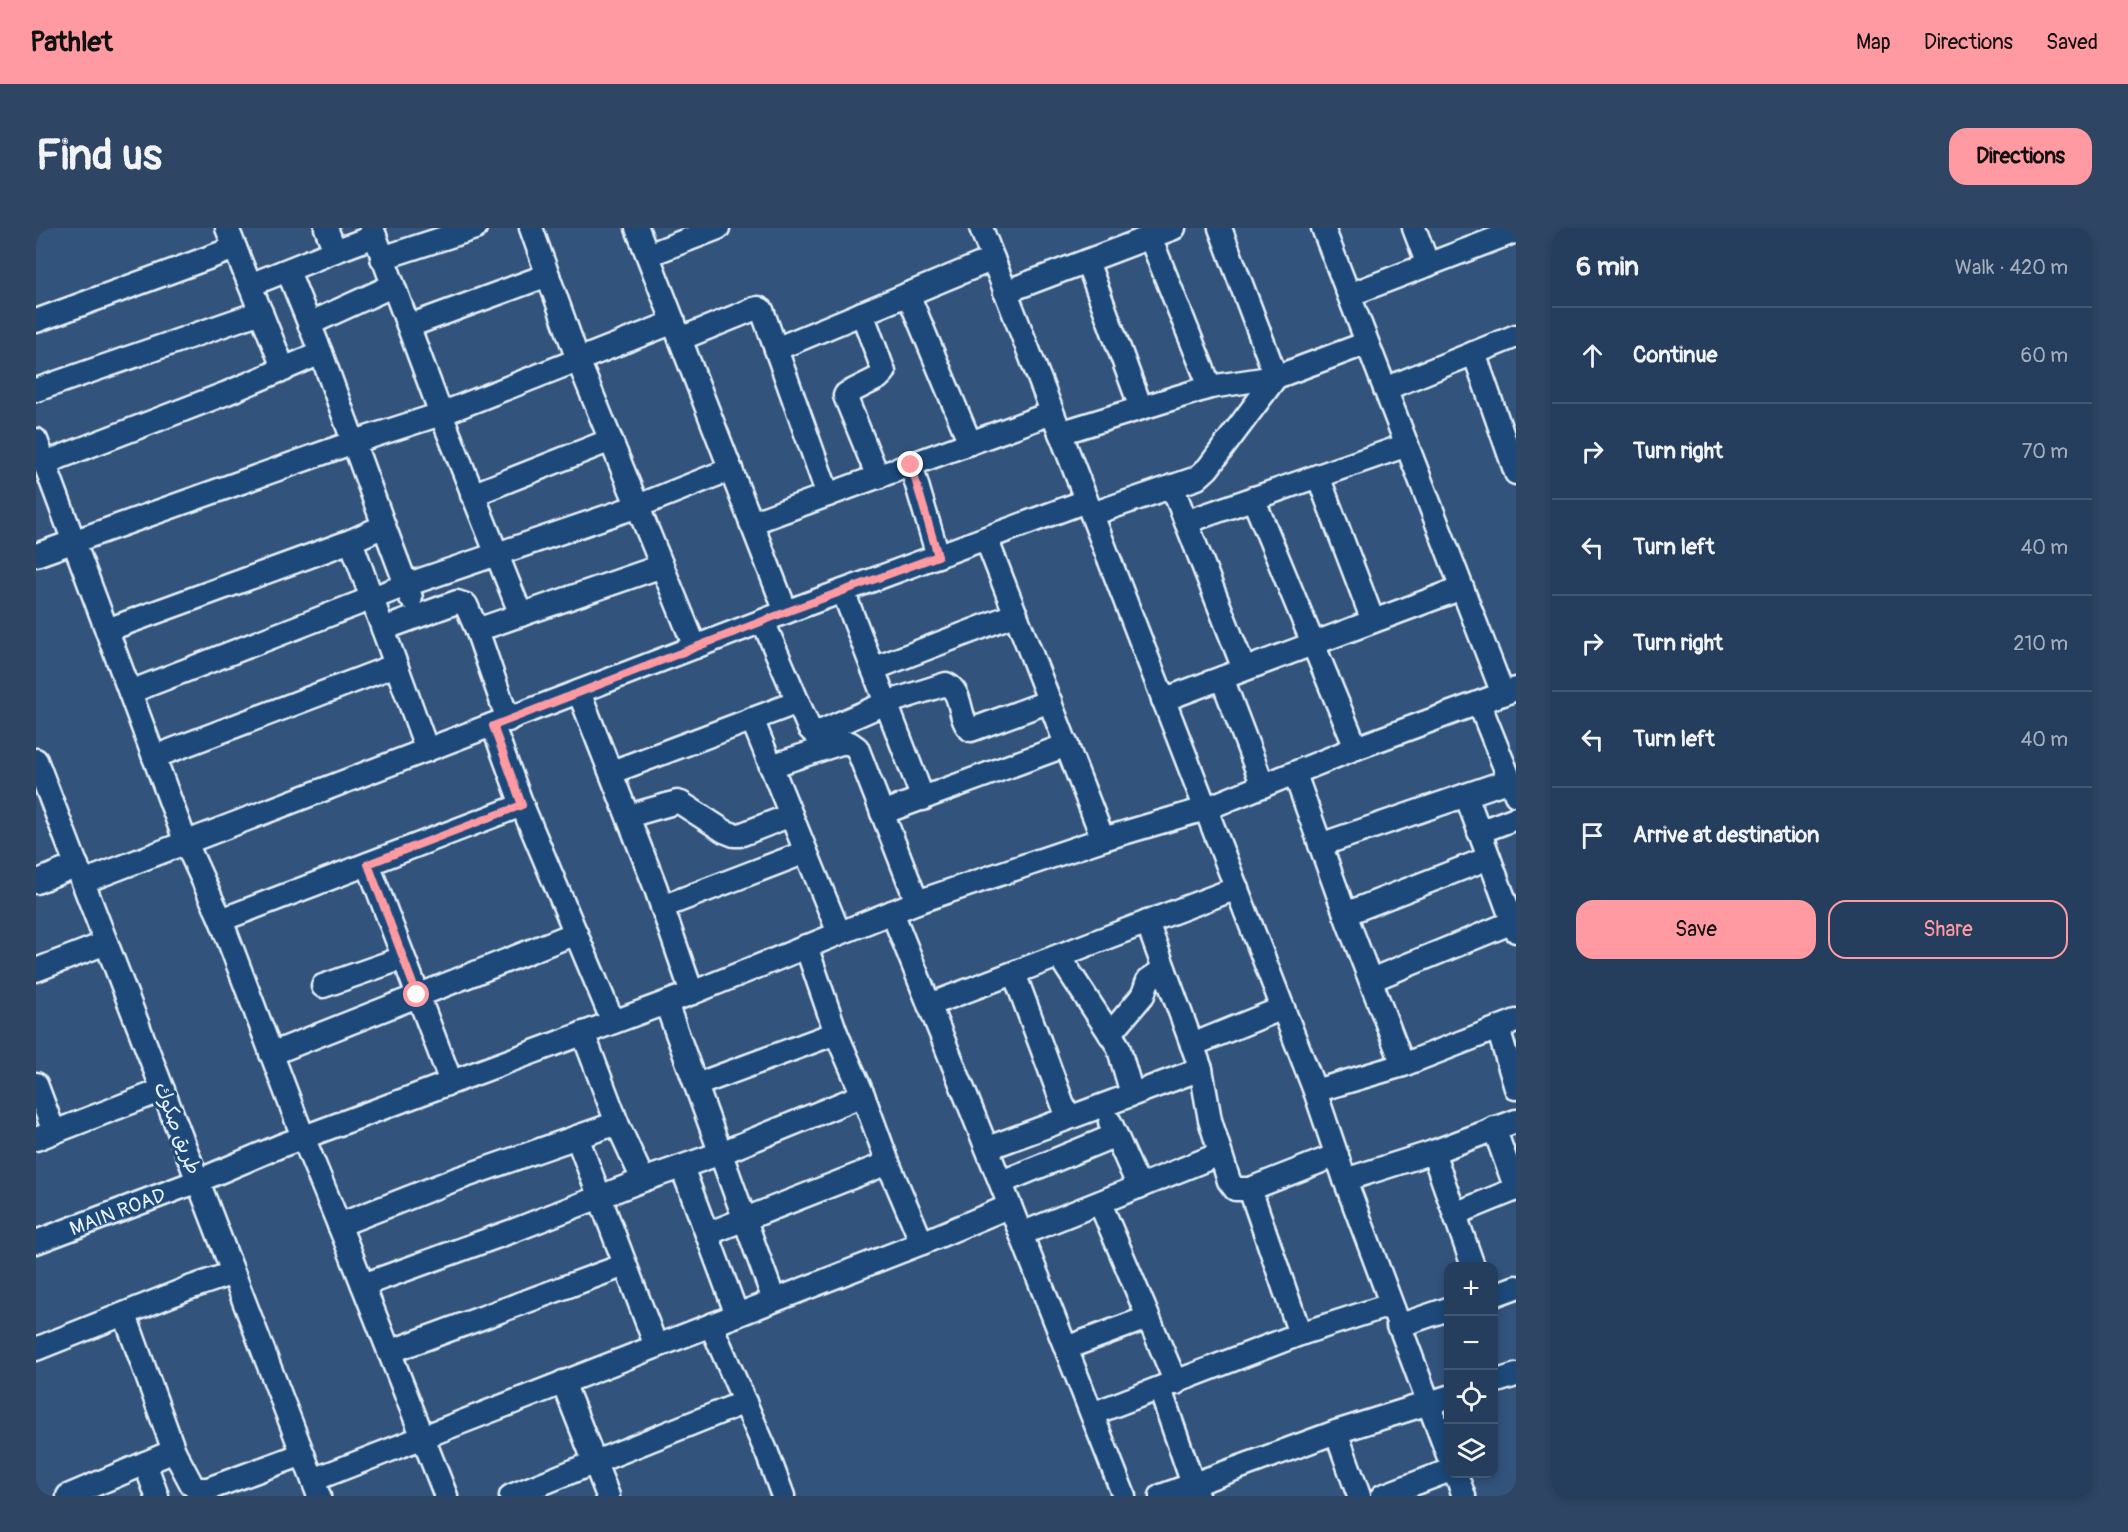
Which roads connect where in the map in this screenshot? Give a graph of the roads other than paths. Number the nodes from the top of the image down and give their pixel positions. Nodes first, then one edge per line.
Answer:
1 (326, 228) edge
2 (475, 228) edge
3 (531, 228) edge
4 (637, 228) edge
5 (718, 228) edge
6 (981, 228) edge
7 (1174, 228) edge
8 (1220, 228) edge
9 (1323, 228) edge
10 (1414, 228) edge
11 (1516, 231) edge
12 (374, 232) edge
13 (1490, 234) edge
14 (1150, 237) junction
15 (231, 238) edge
16 (335, 251) junction
17 (648, 255) junction
18 (382, 258) junction
19 (993, 259) junction
20 (1087, 261) junction
21 (1428, 265) junction
22 (288, 271) junction
23 (548, 275) junction
24 (250, 285) junction
25 (392, 286) junction
26 (1005, 292) junction
27 (908, 294) junction
28 (1349, 295) junction
29 (261, 312) junction
30 (862, 313) junction
31 (36, 321) edge
32 (309, 324) junction
33 (409, 326) junction
34 (677, 330) junction
35 (1516, 336) edge
36 (1367, 343) junction
37 (776, 349) junction
38 (321, 353) junction
39 (1474, 353) junction
40 (578, 360) junction
41 (284, 370) junction
42 (1276, 377) junction
43 (1210, 387) junction
44 (1385, 389) junction
45 (36, 390) edge
46 (1141, 408) junction
47 (441, 414) junction
48 (1056, 423) junction
49 (1509, 433) edge
50 (36, 440) edge
51 (611, 440) junction
52 (354, 442) junction
53 (970, 443) junction
54 (1407, 445) junction
55 (45, 463) junction
56 (911, 465) junction
57 (731, 469) junction
58 (1516, 473) edge
59 (1318, 476) junction
60 (878, 477) junction
61 (1172, 486) junction
62 (472, 495) junction
63 (828, 495) junction
64 (1253, 498) junction
65 (638, 506) junction
66 (1089, 508) junction
67 (1186, 522) junction
68 (752, 523) junction
69 (384, 526) junction
70 (986, 538) junction
71 (73, 541) junction
72 (351, 541) junction
73 (496, 554) junction
74 (36, 555) edge
75 (938, 556) junction
76 (662, 566) junction
77 (406, 585) junction
78 (1462, 588) junction
79 (843, 591) junction
80 (372, 599) junction
81 (786, 612) junction
82 (1016, 614) junction
83 (521, 615) junction
84 (417, 616) junction
85 (764, 621) junction
86 (1373, 621) junction
87 (383, 629) junction
88 (107, 630) junction
89 (477, 630) junction
90 (1312, 644) junction
91 (695, 647) junction
92 (396, 665) junction
93 (873, 669) junction
94 (1244, 669) junction
95 (1222, 678) junction
96 (130, 692) junction
97 (579, 692) junction
98 (1510, 692) edge
99 (1163, 700) junction
100 (1050, 701) junction
101 (798, 702) junction
102 (886, 703) junction
103 (1479, 703) junction
104 (752, 719) junction
105 (500, 723) junction
106 (836, 735) junction
107 (1067, 744) junction
108 (1356, 748) junction
109 (427, 750) junction
110 (154, 756) junction
111 (36, 760) edge
112 (771, 766) junction
113 (612, 772) junction
114 (1295, 774) junction
115 (1263, 786) junction
116 (1513, 787) edge
117 (1466, 795) junction
118 (923, 799) junction
119 (522, 805) junction
120 (1205, 808) junction
121 (882, 813) junction
122 (791, 815) junction
123 (628, 816) junction
124 (1516, 818) edge
125 (1479, 832) junction
126 (1103, 839) junction
127 (186, 843) junction
128 (1320, 844) junction
129 (806, 852) junction
130 (1489, 858) junction
131 (368, 864) junction
132 (80, 873) junction
133 (36, 882) edge
134 (1236, 888) junction
135 (917, 902) junction
136 (662, 907) junction
137 (892, 912) junction
138 (1345, 914) junction
139 (221, 920) junction
140 (1147, 922) junction
141 (1514, 926) edge
142 (576, 933) junction
143 (839, 933) junction
144 (106, 943) junction
145 (806, 946) junction
146 (1059, 956) junction
147 (404, 958) junction
148 (1164, 969) junction
149 (36, 970) edge
150 (1014, 973) junction
151 (1371, 980) junction
152 (323, 986) dead end
153 (692, 993) junction
154 (417, 995) junction
155 (666, 1003) junction
156 (929, 1005) junction
157 (1283, 1008) junction
158 (613, 1022) junction
159 (1507, 1025) edge
160 (583, 1033) junction
161 (836, 1033) junction
162 (1110, 1034) junction
163 (1192, 1045) junction
164 (272, 1054) junction
165 (1403, 1065) junction
166 (1201, 1070) junction
167 (451, 1083) junction
168 (36, 1084) edge
169 (696, 1085) junction
170 (1516, 1088) edge
171 (163, 1090) junction
172 (1315, 1091) junction
173 (1132, 1094) junction
174 (863, 1095) junction
175 (1102, 1107) junction
176 (1068, 1118) junction
177 (1516, 1121) edge
178 (617, 1123) junction
179 (1494, 1128) junction
180 (1116, 1135) junction
181 (45, 1136) edge
182 (303, 1137) junction
183 (577, 1137) junction
184 (988, 1148) junction
185 (1433, 1152) junction
186 (721, 1153) junction
187 (1220, 1154) junction
188 (1336, 1155) junction
189 (888, 1163) junction
190 (682, 1167) junction
191 (643, 1180) junction
192 (1345, 1180) junction
193 (198, 1181) junction
194 (1002, 1182) junction
195 (1139, 1187) junction
196 (1250, 1189) junction
197 (1516, 1189) edge
198 (599, 1196) junction
199 (1101, 1203) junction
200 (1010, 1206) junction
201 (1455, 1214) junction
202 (745, 1218) junction
203 (339, 1225) junction
204 (707, 1233) junction
205 (1022, 1234) junction
206 (36, 1242) edge
207 (922, 1243) junction
208 (1472, 1262) edge
209 (625, 1265) junction
210 (233, 1273) junction
211 (363, 1286) junction
212 (1516, 1287) edge
213 (1498, 1294) edge
214 (774, 1300) junction
215 (1444, 1310) edge
216 (125, 1315) junction
217 (737, 1315) junction
218 (1394, 1315) junction
219 (1148, 1318) junction
220 (711, 1325) junction
221 (1300, 1334) junction
222 (656, 1346) junction
223 (1066, 1348) junction
224 (36, 1349) edge
225 (390, 1352) junction
226 (1516, 1375) edge
227 (1498, 1381) edge
228 (563, 1382) junction
229 (1168, 1386) junction
230 (1438, 1400) edge
231 (745, 1402) junction
232 (1092, 1414) junction
233 (1444, 1430) edge
234 (1336, 1432) junction
235 (423, 1437) junction
236 (174, 1451) junction
237 (303, 1454) junction
238 (595, 1463) junction
239 (145, 1464) junction
240 (1444, 1473) edge
241 (1458, 1478) edge
242 (316, 1488) edge
243 (1196, 1490) edge
244 (72, 1495) edge
245 (157, 1496) edge
246 (446, 1496) edge
247 (511, 1496) edge
248 (608, 1496) edge
249 (783, 1496) edge
250 (1124, 1496) edge
251 (1161, 1496) edge
252 (1359, 1496) edge
253 (1382, 1496) edge
254 (1464, 1496) edge

1 - 16 street
2 - 18 street
3 - 23 street
4 - 17 street
5 - 17 street
6 - 19 street
7 - 14 street
8 - 42 street
9 - 28 street
10 - 21 street
11 - 13 street
12 - 16 street
12 - 18 street
13 - 21 street
14 - 20 street
14 - 43 street
15 - 24 street
15 - 31 street
16 - 22 street
17 - 34 street
18 - 25 street
19 - 26 street
19 - 27 street
20 - 26 street
20 - 46 street
21 - 28 street
22 - 24 street
22 - 32 street
23 - 33 street
23 - 40 street
24 - 29 street
25 - 32 street
25 - 33 street
26 - 48 street
27 - 30 street
27 - 53 street
28 - 36 street
29 - 41 street
29 - 45 street
30 - 37 street
30 - 60 street
32 - 38 street
33 - 47 street
34 - 37 street
34 - 40 street
34 - 57 street
35 - 39 street
36 - 42 street
36 - 44 street
37 - 63 street
38 - 41 street
38 - 52 street
39 - 44 street
39 - 49 street
40 - 47 street
40 - 51 street
41 - 55 street
42 - 43 street
42 - 61 street
43 - 46 street
44 - 54 street
46 - 48 street
47 - 52 street
47 - 62 street
48 - 53 street
48 - 66 street
49 - 58 street
50 - 55 street
51 - 62 street
51 - 65 street
52 - 69 street
52 - 71 street
53 - 56 street
54 - 59 street
54 - 78 street
55 - 71 street
56 - 60 street
56 - 75 street
57 - 65 street
57 - 68 street
59 - 64 street
59 - 86 street
60 - 63 street
61 - 66 street
61 - 67 street
62 - 73 street
63 - 68 street
64 - 67 street
64 - 90 street
65 - 73 street
65 - 76 street
66 - 70 street
66 - 99 street
67 - 94 street
68 - 81 street
69 - 72 street
69 - 77 street
70 - 75 street
70 - 82 street
71 - 74 street
71 - 88 street
72 - 80 street
72 - 88 street
73 - 77 street
73 - 83 street
75 - 79 street
76 - 83 street
76 - 91 street
77 - 80 street
77 - 84 street
78 - 86 street
78 - 98 street
79 - 81 street
79 - 93 street
80 - 87 street
80 - 96 street
81 - 85 street
82 - 93 street
82 - 100 street
83 - 89 street
84 - 87 street
84 - 89 street
85 - 91 street
85 - 101 street
86 - 90 street
87 - 92 street
88 - 96 street
89 - 105 street
90 - 94 street
90 - 108 street
91 - 97 street
92 - 109 street
92 - 110 street
93 - 102 street
94 - 95 street
95 - 99 street
95 - 115 street
96 - 110 street
97 - 105 street
97 - 113 street
98 - 103 street, MAIN ROAD
99 - 120 street
100 - 102 street
100 - 107 street
101 - 104 street
101 - 106 street
102 - 106 street
102 - 118 street
103 - 108 street, MAIN ROAD
103 - 116 street
104 - 112 street
104 - 113 street
105 - 109 street
105 - 119 street
106 - 112 street
106 - 121 street
107 - 118 street
107 - 126 street
108 - 114 street, MAIN ROAD
109 - 127 street
110 - 127 street
111 - 132 street, طريق صكوك
112 - 122 street
113 - 123 street
114 - 115 street, MAIN ROAD
114 - 128 street
115 - 120 street, MAIN ROAD
116 - 117 street
117 - 125 street
117 - 128 street
118 - 121 street
119 - 131 street
119 - 142 street
120 - 126 street, MAIN ROAD
120 - 134 street
121 - 135 street
122 - 123 street
122 - 129 street
123 - 136 street
124 - 125 street
125 - 130 street
126 - 135 street, MAIN ROAD
127 - 132 street
127 - 139 street
128 - 138 street
129 - 136 street
129 - 143 street
130 - 138 street
130 - 141 street
131 - 139 street
131 - 147 street
132 - 133 street
132 - 144 street, طريق صكوك
134 - 140 street
134 - 157 street
135 - 137 street, MAIN ROAD
136 - 153 street
137 - 143 street, MAIN ROAD
137 - 156 street
138 - 151 street
139 - 164 street
140 - 146 street
140 - 148 street
141 - 151 street
142 - 154 street
142 - 158 street
143 - 145 street, MAIN ROAD
144 - 149 street
144 - 171 street, طريق صكوك
145 - 153 street, MAIN ROAD
145 - 161 street
146 - 150 street
146 - 162 street
147 - 152 street
147 - 154 street
148 - 162 street
148 - 163 street
150 - 156 street
150 - 176 street
151 - 165 street
153 - 155 street, MAIN ROAD
154 - 164 street
154 - 167 street
155 - 158 street, MAIN ROAD
155 - 169 street
156 - 184 street
157 - 163 street
157 - 172 street
158 - 160 street, MAIN ROAD
159 - 165 street
159 - 170 street
160 - 167 street, MAIN ROAD
160 - 178 street
161 - 169 street
161 - 174 street
162 - 173 street
163 - 166 street
164 - 182 street
165 - 172 street
166 - 173 street
166 - 187 street
167 - 182 street, MAIN ROAD
168 - 181 street
169 - 186 street
171 - 181 street
171 - 193 street, طريق صكوك
172 - 188 street
173 - 175 street
174 - 186 street
174 - 189 street
175 - 176 street
175 - 180 street
176 - 184 street
177 - 179 street
178 - 183 street
178 - 191 street
179 - 185 street
179 - 197 street
180 - 194 street
180 - 195 street
182 - 193 street, MAIN ROAD
182 - 203 street
183 - 198 street
183 - 203 street
184 - 194 street
185 - 192 street
185 - 201 street
186 - 190 street
186 - 202 street
187 - 195 street
187 - 196 street
188 - 192 street
188 - 196 street
189 - 202 street
189 - 207 street
190 - 191 street
190 - 204 street
191 - 198 street
192 - 218 street
193 - 206 street, MAIN ROAD
193 - 210 street, طريق صكوك
194 - 200 street
195 - 199 street
196 - 221 street
197 - 201 street
198 - 209 street
198 - 211 street
199 - 205 street
199 - 219 street
200 - 205 street
200 - 207 street
201 - 208 street
202 - 204 street
202 - 214 street
203 - 211 street
204 - 217 street
205 - 223 street
207 - 214 street
209 - 222 street
209 - 225 street
210 - 216 street
210 - 237 street, طريق صكوك
211 - 225 street
212 - 213 street
214 - 217 street
215 - 218 street
216 - 224 street
216 - 236 street
217 - 220 street
218 - 221 street
218 - 230 street
219 - 223 street
219 - 229 street
220 - 222 street
220 - 231 street
221 - 229 street
222 - 228 street
223 - 232 street
225 - 235 street
226 - 227 street
228 - 235 street
228 - 238 street
229 - 232 street
229 - 243 street
230 - 233 street
230 - 234 street
231 - 238 street
231 - 249 street
232 - 250 street
234 - 243 street
234 - 252 street
235 - 242 street
235 - 246 street
236 - 237 street
236 - 239 street
237 - 242 street, طريق صكوك
238 - 247 street
238 - 248 street
239 - 244 street
239 - 245 street
240 - 253 street
241 - 254 street
243 - 251 street

